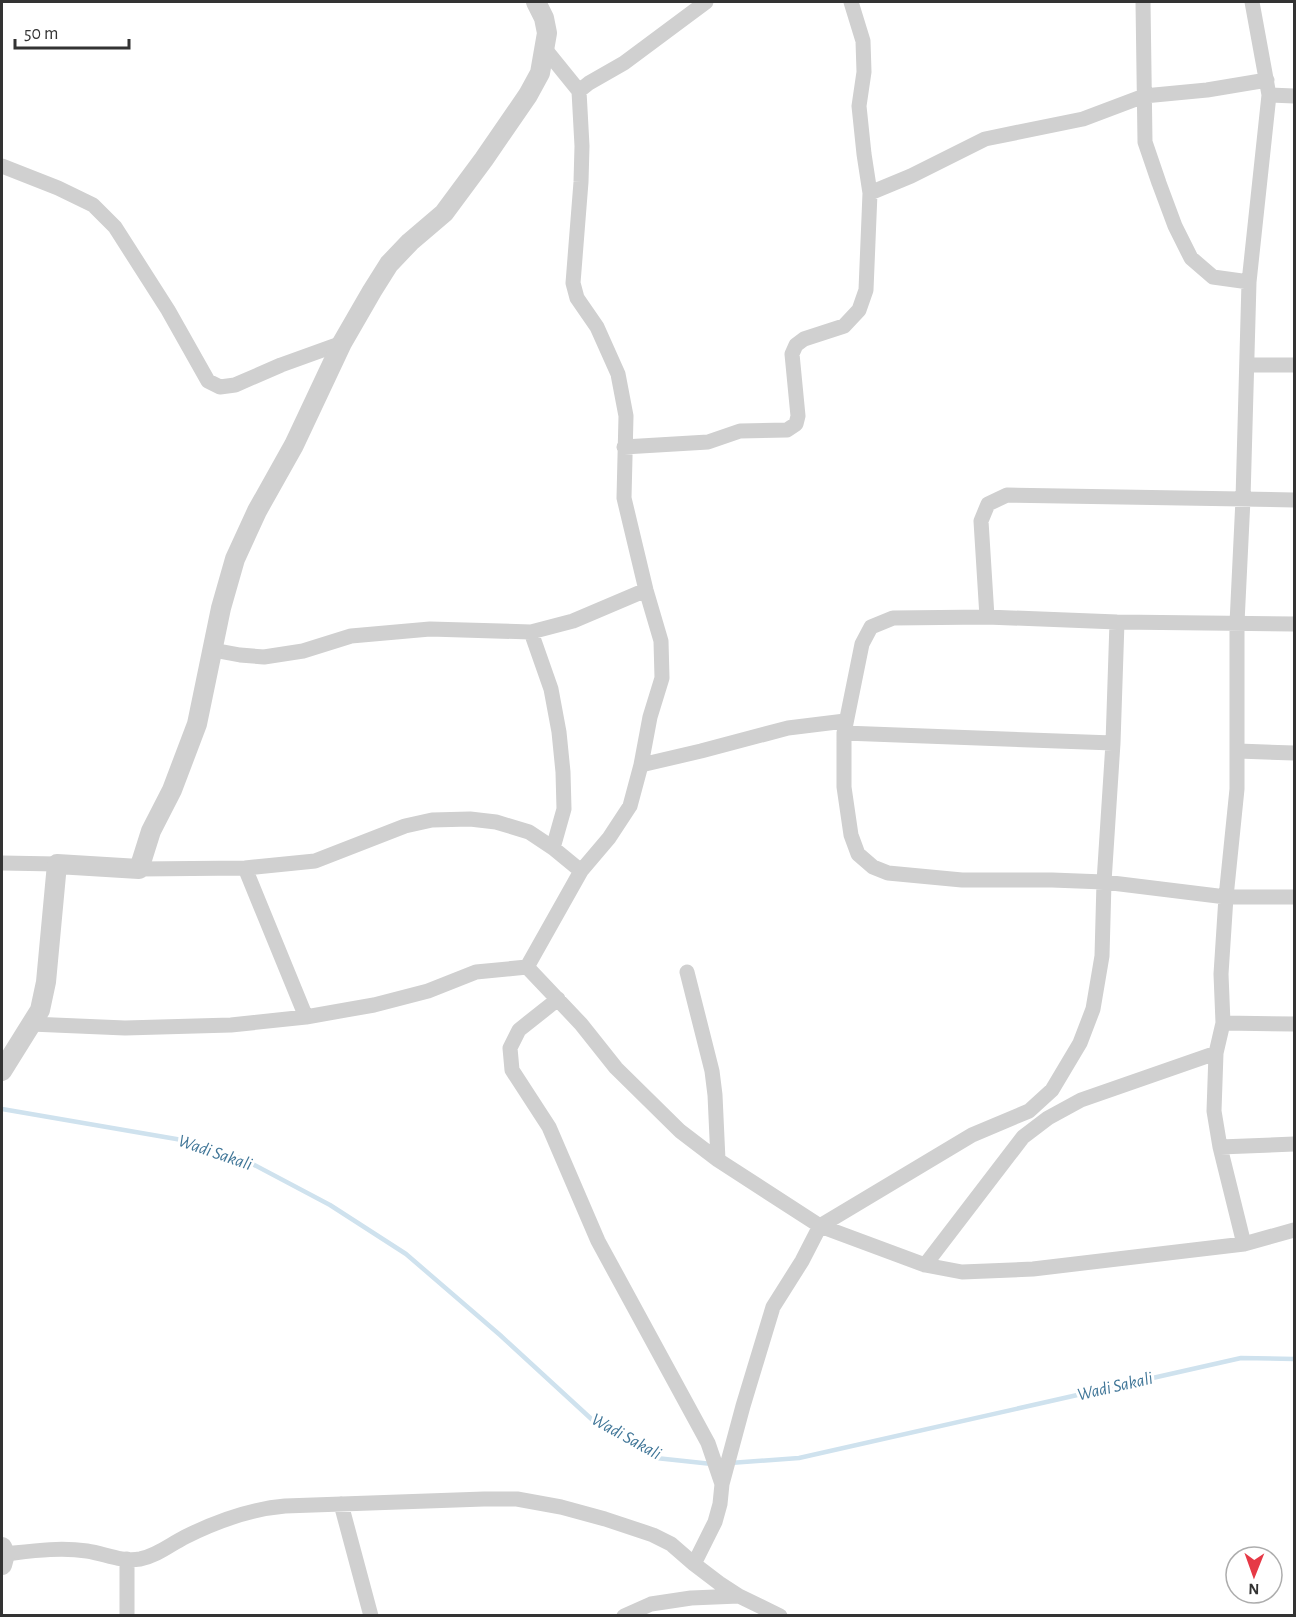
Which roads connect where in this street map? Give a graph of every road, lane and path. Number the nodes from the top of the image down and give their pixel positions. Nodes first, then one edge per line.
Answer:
1 (536, 2) edge
2 (706, 2) edge
3 (852, 2) edge
4 (1143, 2) edge
5 (1252, 2) edge
6 (545, 49) junction
7 (1268, 88) junction
8 (579, 91) junction
9 (1144, 96) junction
10 (1294, 96) edge
11 (2, 166) edge
12 (870, 193) junction
13 (1249, 282) junction
14 (342, 343) junction
15 (1248, 365) junction
16 (1294, 365) edge
17 (624, 447) junction
18 (1243, 499) junction
19 (1294, 500) edge
20 (646, 590) junction
21 (987, 617) junction
22 (1117, 622) junction
23 (1237, 623) junction
24 (1294, 624) edge
25 (531, 632) junction
26 (213, 650) junction
27 (844, 727) junction
28 (1113, 743) junction
29 (1238, 752) junction
30 (1294, 753) edge
31 (641, 765) junction
32 (554, 848) junction
33 (2, 863) edge
34 (57, 864) junction
35 (245, 868) junction
36 (139, 869) junction
37 (581, 871) junction
38 (1104, 882) junction
39 (1226, 897) junction
40 (1294, 897) edge
41 (527, 967) junction
42 (687, 972) dead end
43 (558, 999) junction
44 (306, 1017) junction
45 (1223, 1023) junction
46 (31, 1024) junction
47 (1294, 1024) edge
48 (1216, 1053) junction
49 (2, 1071) edge
50 (1029, 1111) junction
51 (1048, 1118) junction
52 (1294, 1144) edge
53 (1220, 1147) junction
54 (718, 1160) junction
55 (820, 1227) junction
56 (1294, 1230) edge
57 (1244, 1244) junction
58 (925, 1265) junction
59 (722, 1484) junction
60 (341, 1504) junction
61 (2, 1555) edge
62 (127, 1559) junction
63 (694, 1564) junction
64 (739, 1596) junction
65 (127, 1616) edge
66 (371, 1616) edge
67 (624, 1616) edge
68 (780, 1616) edge

1 - 6 street
2 - 8 street
3 - 12 street
4 - 9 street
5 - 7 street
6 - 8 street
6 - 14 street
7 - 9 street
7 - 10 street
7 - 13 street
8 - 17 street
9 - 12 street
9 - 13 street
11 - 14 street
12 - 17 street
13 - 15 street
14 - 26 street
15 - 16 street
15 - 18 street
17 - 20 street
18 - 19 street
18 - 21 street
18 - 23 street
20 - 25 street
20 - 31 street
21 - 22 street
21 - 27 street
22 - 23 street
22 - 28 street
23 - 24 street
23 - 29 street
25 - 26 street
25 - 32 street
26 - 36 street
27 - 28 street
27 - 31 street
27 - 38 street
28 - 38 street
29 - 30 street
29 - 39 street
31 - 37 street
32 - 35 street
32 - 37 street
33 - 34 street
34 - 36 street
34 - 46 street
35 - 36 street
35 - 44 street
37 - 41 street
38 - 39 street
38 - 50 street
39 - 40 street
39 - 45 street
41 - 43 street
41 - 44 street
42 - 54 street
43 - 54 street
43 - 59 street
44 - 46 street
45 - 47 street
45 - 48 street
46 - 49 street
48 - 51 street
48 - 53 street
50 - 51 street
50 - 55 street
51 - 58 street
52 - 53 street
53 - 57 street
54 - 55 street
55 - 58 street
55 - 59 street
56 - 57 street
57 - 58 street
59 - 63 street
60 - 62 street
60 - 63 street
60 - 66 street
61 - 62 street
62 - 65 street
63 - 64 street
64 - 67 street
64 - 68 street

